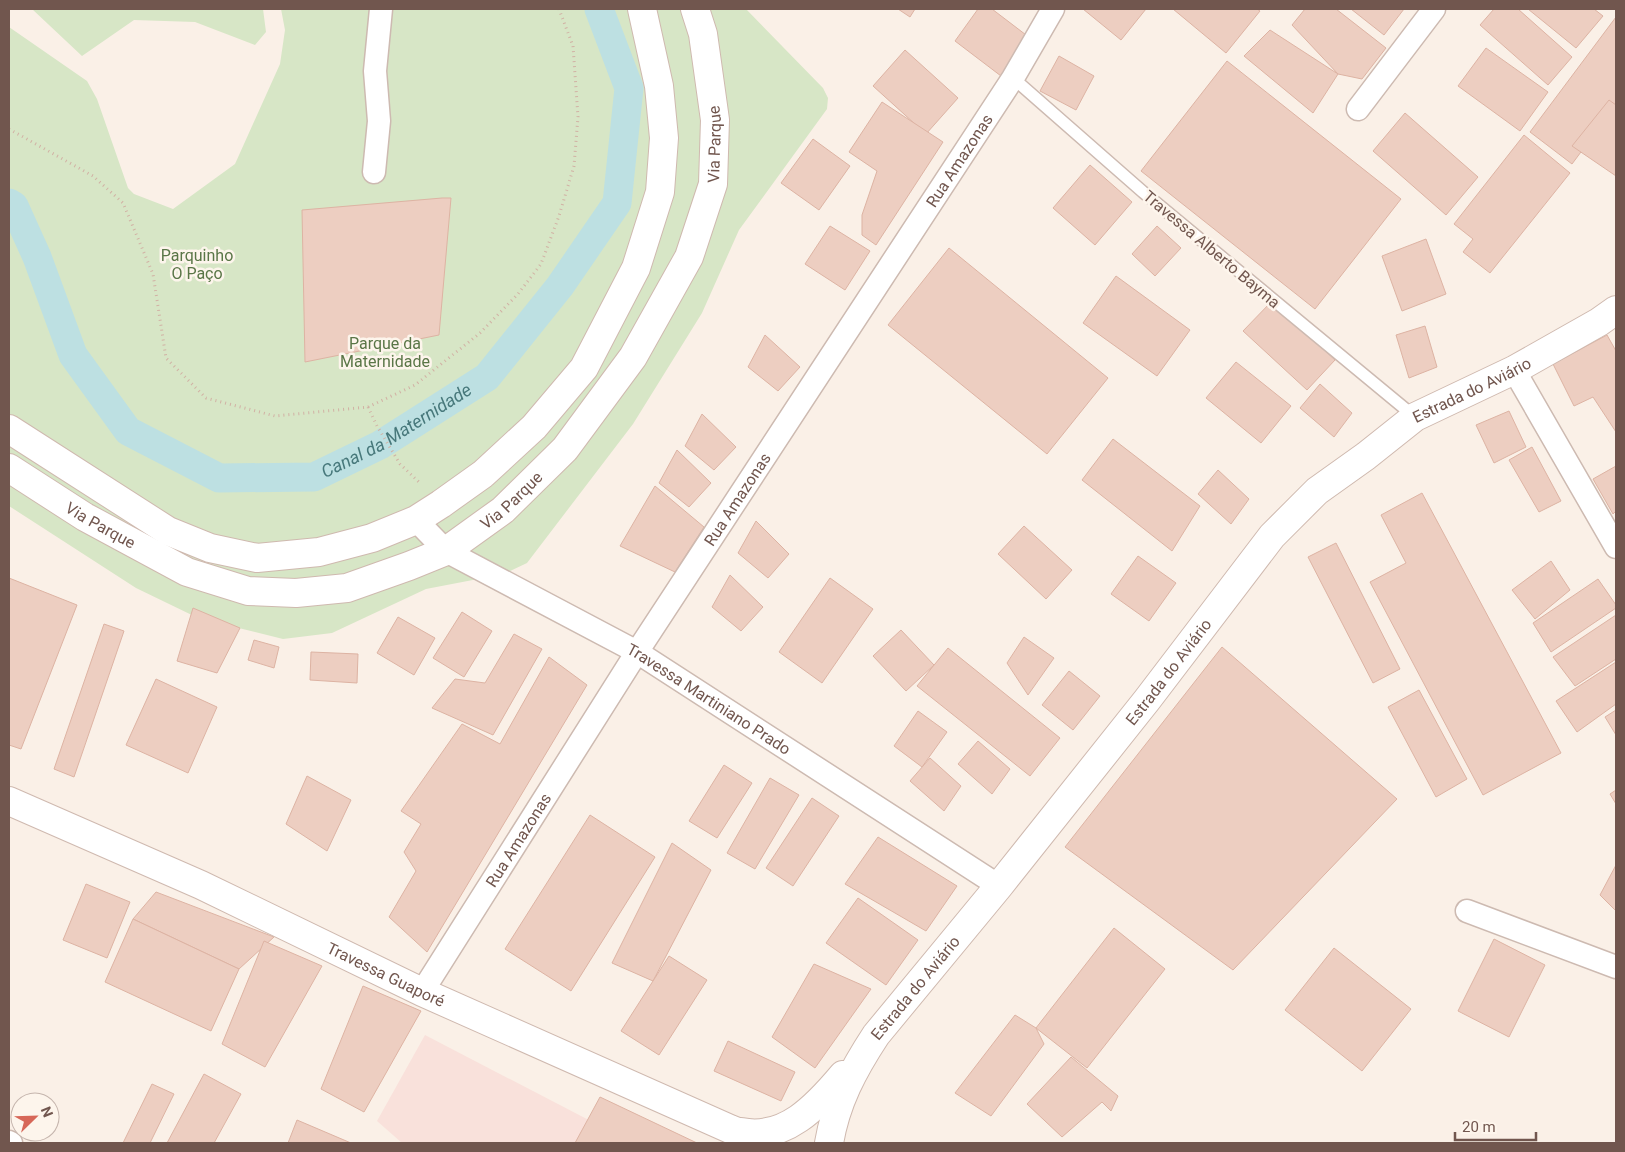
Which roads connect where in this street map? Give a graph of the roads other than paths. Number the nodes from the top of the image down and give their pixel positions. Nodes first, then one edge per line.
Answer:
1 (381, 9) edge
2 (642, 9) edge
3 (695, 9) edge
4 (1434, 9) edge
5 (1044, 12) edge
6 (1014, 78) junction
7 (1358, 109) dead end
8 (374, 172) dead end
9 (1616, 310) edge
10 (1514, 370) junction
11 (1415, 417) junction
12 (9, 429) edge
13 (9, 468) edge
14 (416, 520) junction
15 (1616, 547) edge
16 (446, 551) junction
17 (637, 652) junction
18 (9, 801) edge
19 (999, 886) junction
20 (1467, 911) dead end
21 (1616, 967) edge
22 (422, 992) junction
23 (876, 1036) junction
24 (730, 1130) junction
25 (765, 1143) edge
26 (829, 1143) edge

1 - 8 street
2 - 14 street, Via Parque
3 - 16 street, Via Parque
4 - 7 street
5 - 6 street, Rua Amazonas
6 - 11 lane, Travessa Alberto Bayma
6 - 17 street, Rua Amazonas
9 - 10 street, Estrada do Aviário
10 - 11 street, Estrada do Aviário
10 - 15 street
11 - 19 street, Estrada do Aviário
12 - 14 street, Via Parque
13 - 16 street, Via Parque
14 - 16 street, Travessa Martiniano Prado
16 - 17 street, Travessa Martiniano Prado
17 - 19 street, Travessa Martiniano Prado
17 - 22 street, Rua Amazonas
18 - 22 street, Travessa Guaporé
19 - 23 street, Estrada do Aviário
20 - 21 street
22 - 24 street, Travessa Guaporé
23 - 24 street
23 - 26 street, Estrada do Aviário
24 - 25 street, Travessa Guaporé

